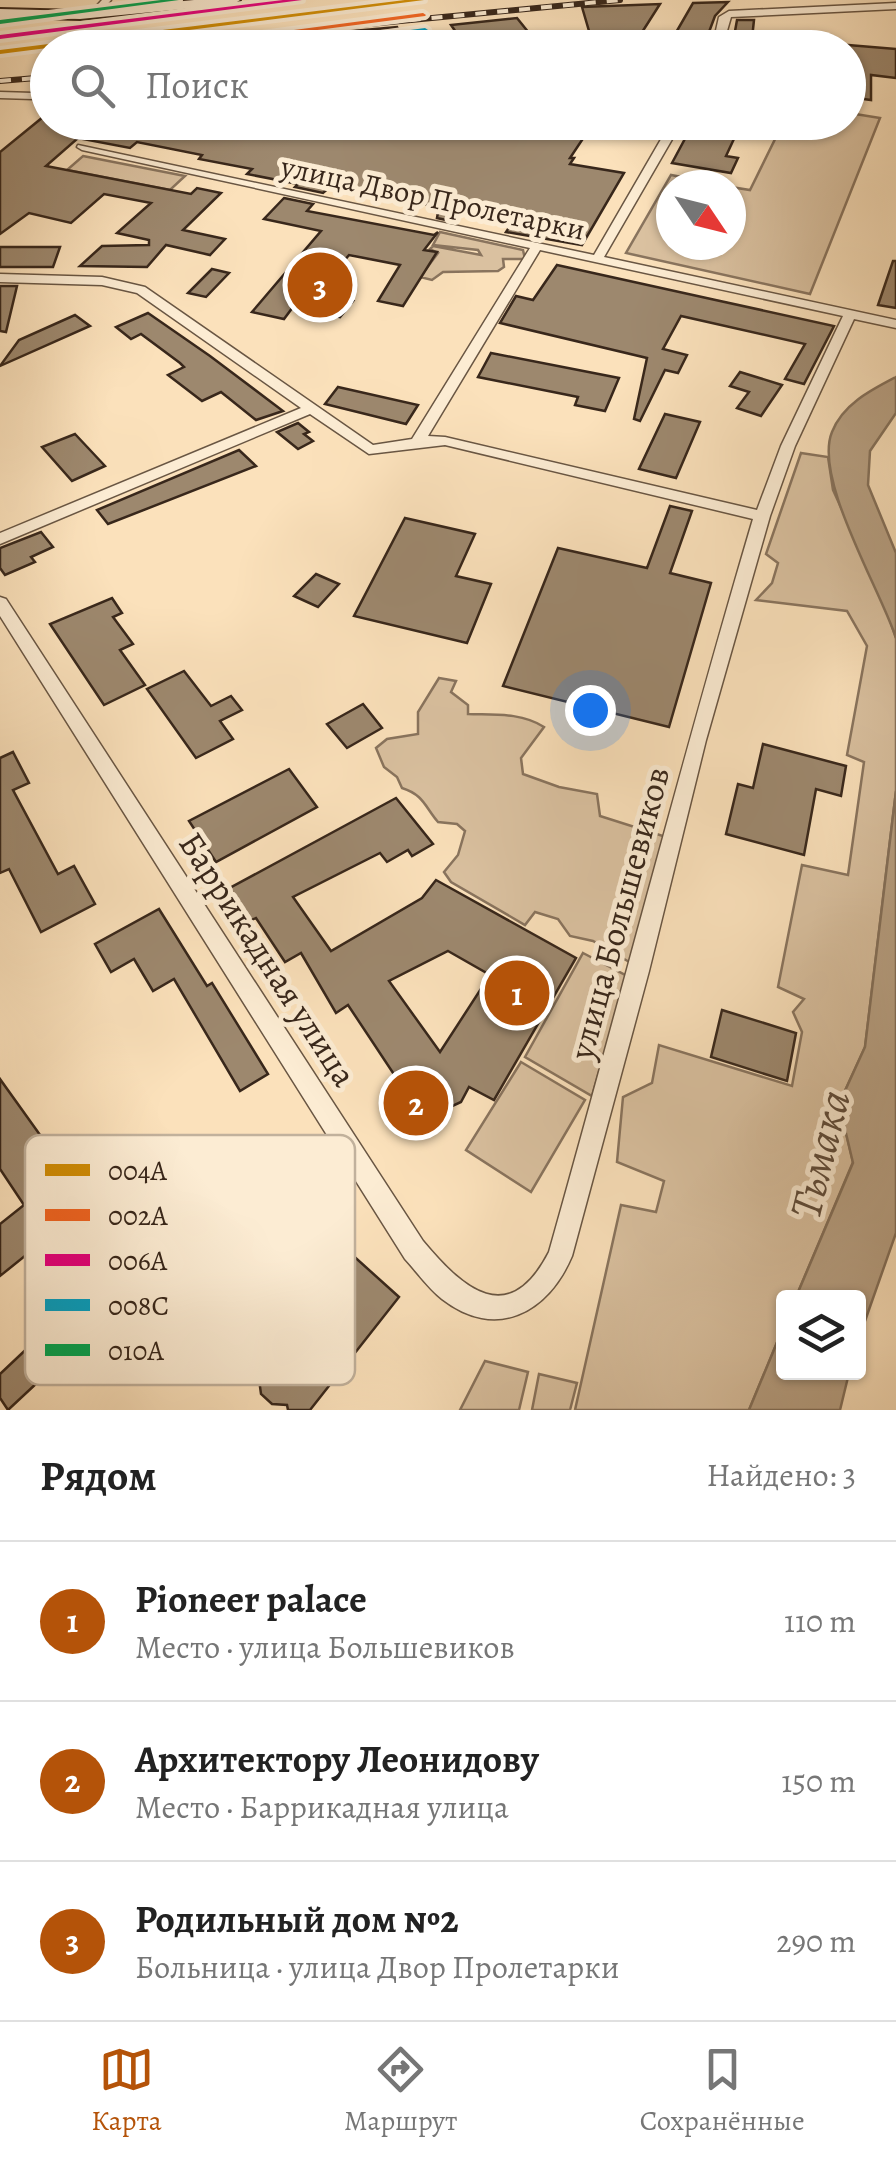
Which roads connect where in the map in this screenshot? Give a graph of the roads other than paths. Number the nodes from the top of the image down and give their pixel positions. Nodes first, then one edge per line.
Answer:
1 (107, 0) edge
2 (234, 0) edge
3 (205, 2) edge
4 (896, 6) edge
5 (94, 13) junction
6 (0, 14) edge
7 (721, 30) edge
8 (0, 95) edge
9 (30, 96) edge
10 (666, 140) edge
11 (82, 147) dead end
12 (537, 246) junction
13 (597, 259) junction
14 (0, 278) edge
15 (850, 314) junction
16 (896, 324) edge
17 (312, 408) junction
18 (418, 440) junction
19 (762, 516) junction
20 (0, 539) edge
21 (0, 604) edge
22 (340, 1135) edge
23 (355, 1158) edge
24 (512, 1306) joint

1 - 5 street
2 - 3 main road
3 - 5 main road
4 - 7 street
5 - 6 main road
8 - 9 street
10 - 13 street, улица Двор Пролетарки
11 - 12 street, улица Двор Пролетарки
12 - 13 street, улица Двор Пролетарки
12 - 18 street
13 - 15 street, улица Двор Пролетарки
14 - 17 street
15 - 16 street, улица Двор Пролетарки
15 - 19 street, улица Большевиков
17 - 18 street
17 - 20 street
18 - 19 street
19 - 24 street, улица Большевиков
21 - 22 street, Баррикадная улица
23 - 24 street, Баррикадная улица

